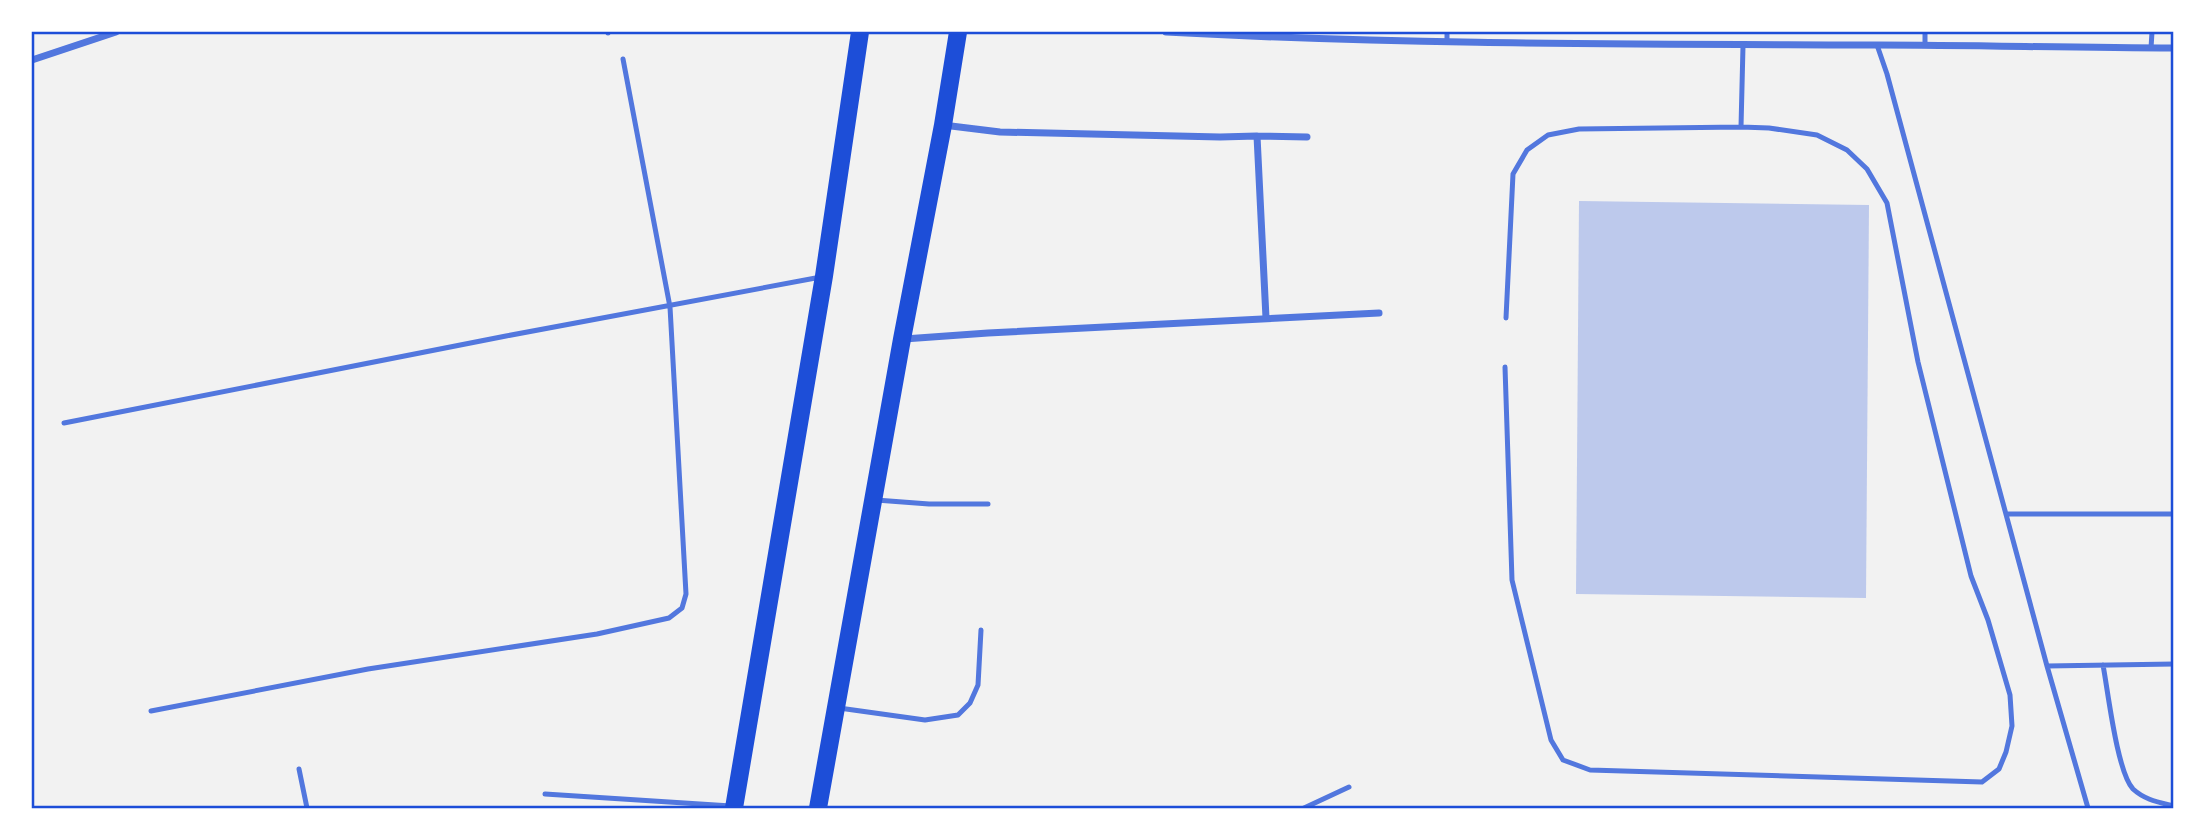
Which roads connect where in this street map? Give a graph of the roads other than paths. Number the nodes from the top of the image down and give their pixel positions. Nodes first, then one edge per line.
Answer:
1 (116, 32) edge
2 (860, 32) edge
3 (958, 32) edge
4 (1166, 32) edge
5 (1447, 32) edge
6 (1925, 32) edge
7 (2152, 32) edge
8 (1447, 42) junction
9 (1877, 45) junction
10 (1925, 45) junction
11 (1743, 46) junction
12 (2151, 48) junction
13 (2174, 48) edge
14 (623, 59) dead end
15 (32, 60) edge
16 (943, 125) junction
17 (1741, 127) junction
18 (1257, 136) junction
19 (1307, 136) dead end
20 (824, 276) junction
21 (670, 307) junction
22 (1379, 313) dead end
23 (1266, 318) junction
24 (1506, 318) dead end
25 (902, 339) junction
26 (1505, 368) dead end
27 (64, 423) dead end
28 (874, 500) junction
29 (988, 504) dead end
30 (2006, 514) junction
31 (2174, 514) edge
32 (981, 629) dead end
33 (2174, 664) edge
34 (2104, 665) junction
35 (2047, 666) junction
36 (836, 708) junction
37 (151, 711) dead end
38 (299, 769) dead end
39 (1349, 787) dead end
40 (545, 794) dead end
41 (2174, 806) edge
42 (734, 807) edge
43 (307, 808) edge
44 (818, 808) edge
45 (1304, 808) edge
46 (2088, 808) edge

1 - 15 street
2 - 20 main road
3 - 16 main road
4 - 8 street
5 - 8 lane
6 - 10 lane
7 - 12 lane
8 - 11 street
9 - 10 street
9 - 11 street
9 - 30 lane
10 - 12 street
11 - 17 lane
12 - 13 street
14 - 21 lane
16 - 18 street
16 - 25 main road
17 - 24 lane
17 - 26 lane
18 - 19 street
18 - 23 street
20 - 21 lane
20 - 42 main road
21 - 27 lane
21 - 37 lane
22 - 23 street
23 - 25 street
25 - 28 main road
28 - 29 lane
28 - 36 main road
30 - 31 lane
30 - 35 lane
32 - 36 lane
33 - 34 lane
34 - 35 lane
34 - 41 lane
35 - 46 lane
36 - 44 main road
38 - 43 lane
39 - 45 lane
40 - 42 lane

